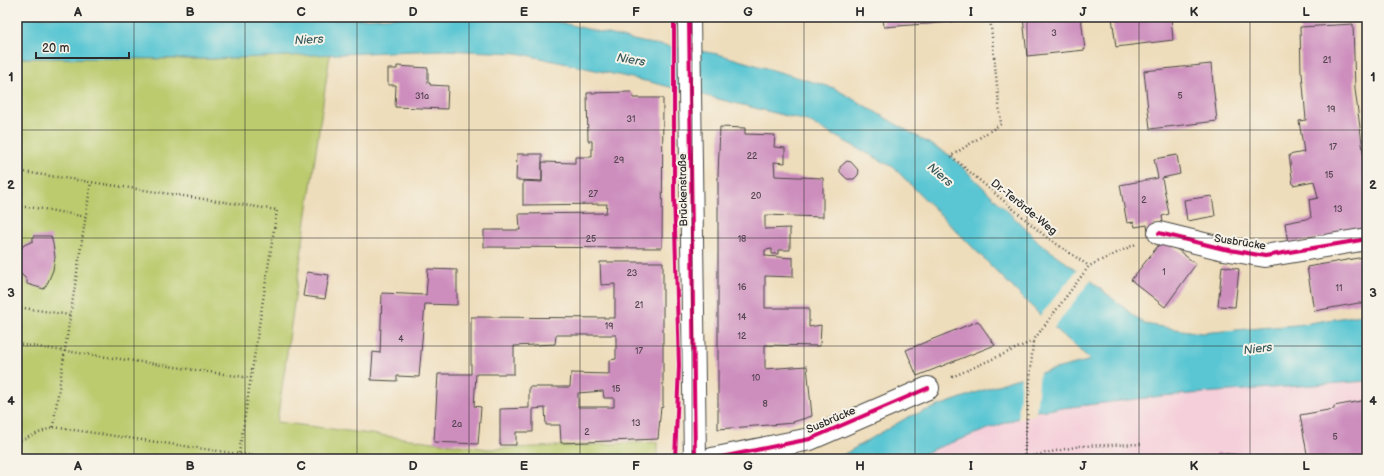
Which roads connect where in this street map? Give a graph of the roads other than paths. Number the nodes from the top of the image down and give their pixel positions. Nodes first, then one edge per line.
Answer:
1 (689, 17) edge
2 (1159, 233) road end
3 (1367, 239) edge
4 (928, 388) road end
5 (694, 459) edge
6 (712, 459) edge

1 - 5 street, Brückenstraße
2 - 3 street, Susbrücke
4 - 6 street, Susbrücke

